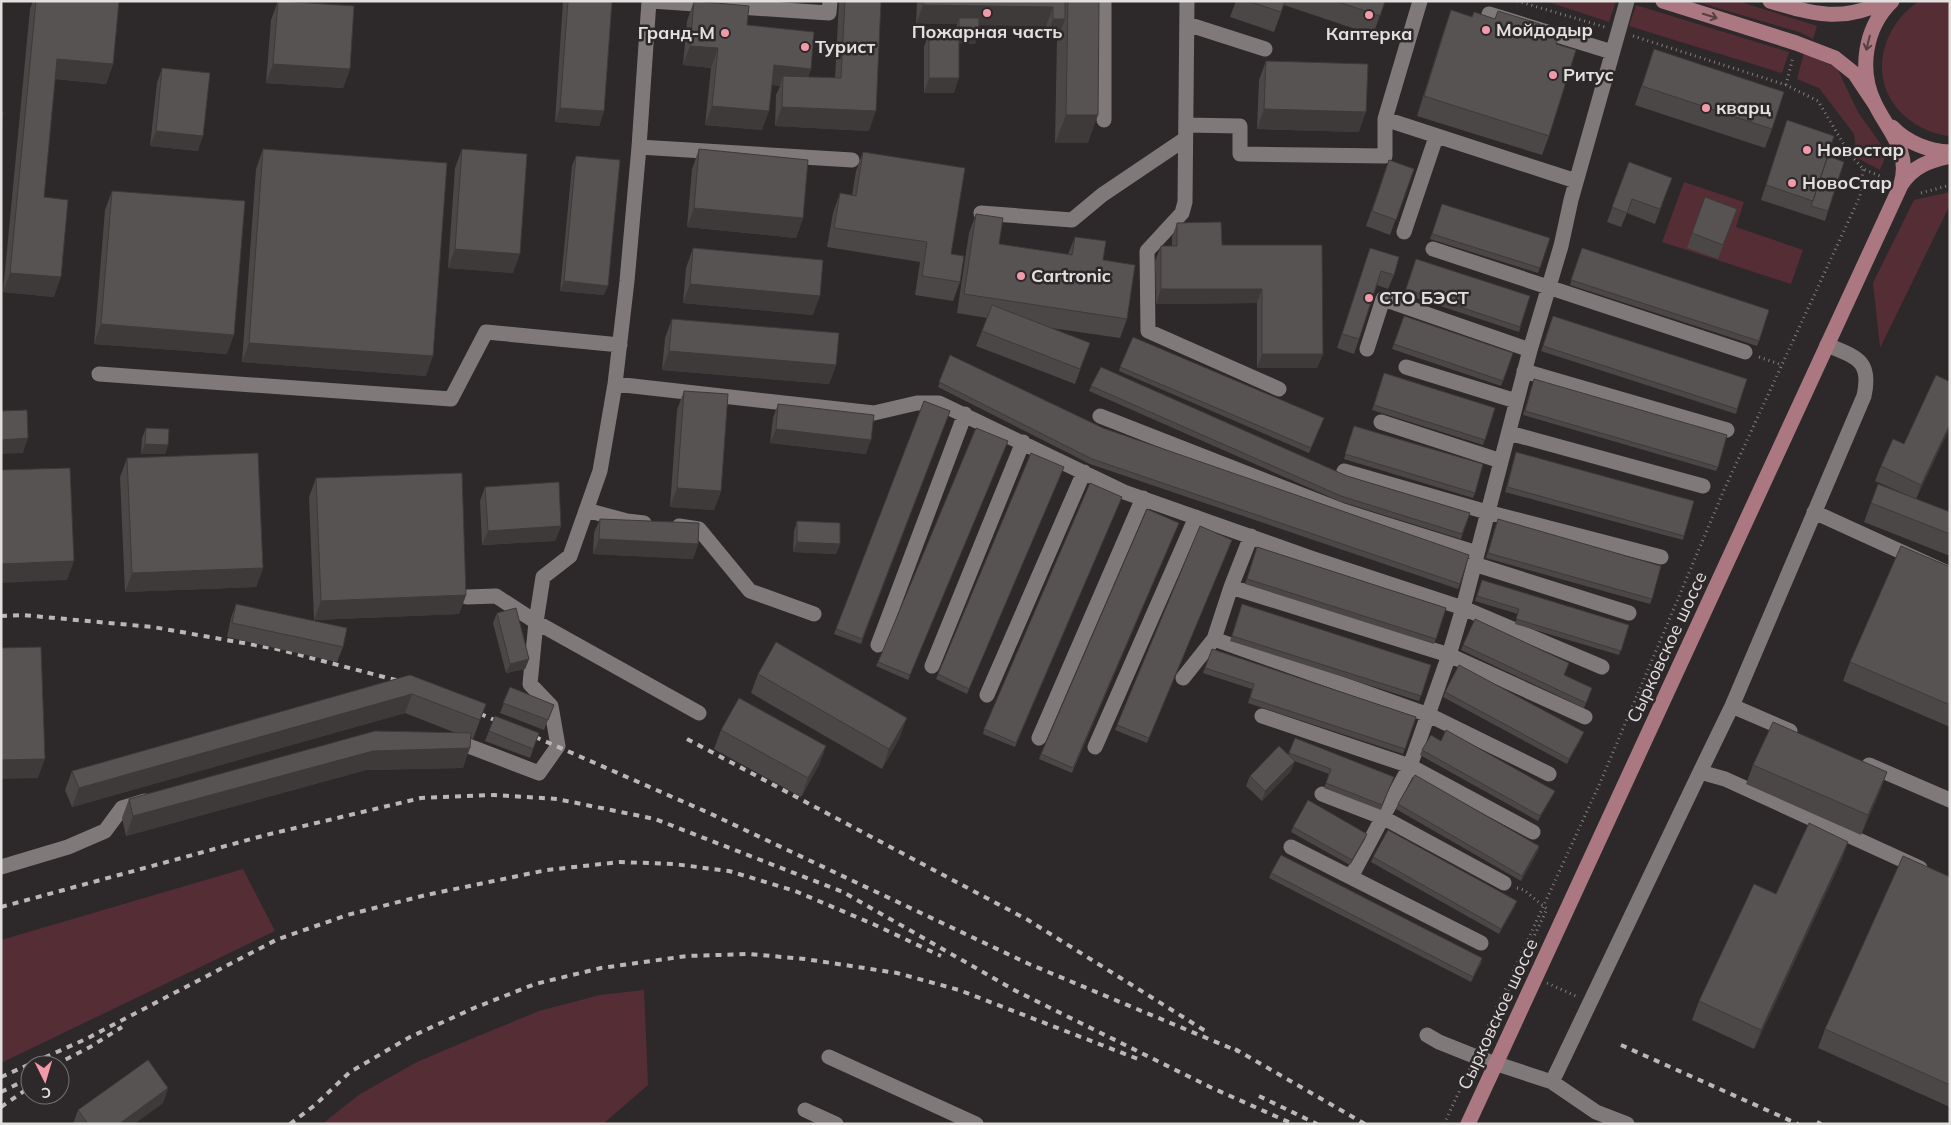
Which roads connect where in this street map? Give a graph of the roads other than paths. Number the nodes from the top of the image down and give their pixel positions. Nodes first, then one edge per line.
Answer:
1 (650, 1) edge
2 (830, 1) edge
3 (1104, 1) edge
4 (1188, 1) edge
5 (1420, 1) edge
6 (1627, 1) edge
7 (1663, 1) edge
8 (1770, 1) edge
9 (1886, 1) edge
10 (1892, 1) edge
11 (1489, 14) dead end
12 (1187, 24) junction
13 (1265, 49) dead end
14 (1612, 52) junction
15 (1874, 104) junction
16 (1884, 119) junction
17 (1104, 120) dead end
18 (1385, 120) junction
19 (1186, 132) junction
20 (1436, 137) junction
21 (639, 147) junction
22 (1950, 154) edge
23 (852, 160) dead end
24 (1576, 181) junction
25 (1901, 185) junction
26 (981, 213) edge
27 (1404, 232) dead end
28 (1433, 249) dead end
29 (1549, 288) junction
30 (620, 345) junction
31 (1827, 345) junction
32 (1367, 349) dead end
33 (1530, 350) junction
34 (1745, 352) road end
35 (1406, 367) dead end
36 (1524, 371) junction
37 (99, 374) dead end
38 (615, 384) junction
39 (1279, 389) dead end
40 (1516, 401) junction
41 (965, 414) junction
42 (1100, 416) dead end
43 (1382, 422) dead end
44 (1727, 430) dead end
45 (1509, 433) junction
46 (1023, 442) junction
47 (1501, 461) junction
48 (1344, 471) dead end
49 (1084, 472) junction
50 (1703, 486) dead end
51 (1143, 498) junction
52 (586, 510) junction
53 (1487, 512) junction
54 (1814, 512) junction
55 (1196, 517) junction
56 (1251, 536) junction
57 (1661, 557) dead end
58 (1476, 559) junction
59 (1950, 574) edge
60 (1231, 587) junction
61 (467, 597) edge
62 (1463, 608) junction
63 (1629, 612) dead end
64 (814, 614) dead end
65 (536, 622) junction
66 (1214, 639) junction
67 (878, 645) dead end
68 (1449, 655) junction
69 (932, 666) dead end
70 (1602, 667) dead end
71 (1183, 678) dead end
72 (987, 695) dead end
73 (1732, 706) junction
74 (699, 713) dead end
75 (1429, 715) junction
76 (1262, 716) dead end
77 (1584, 717) dead end
78 (1804, 737) edge
79 (1039, 738) dead end
80 (440, 740) edge
81 (1095, 747) dead end
82 (1859, 761) edge
83 (1410, 766) junction
84 (1700, 772) junction
85 (1549, 774) dead end
86 (1322, 794) dead end
87 (159, 797) edge
88 (1950, 800) edge
89 (1384, 818) junction
90 (1533, 832) dead end
91 (1291, 846) dead end
92 (1, 867) edge
93 (1935, 875) edge
94 (1352, 877) junction
95 (1504, 882) road end
96 (1481, 942) dead end
97 (1427, 1035) dead end
98 (830, 1057) dead end
99 (1552, 1082) junction
100 (805, 1110) dead end
101 (836, 1124) edge
102 (976, 1124) edge
103 (1468, 1124) edge
104 (1627, 1124) edge

1 - 2 street
1 - 21 street
3 - 17 street
4 - 12 street
5 - 18 street
6 - 14 street
7 -> 15 main road
8 - 9 main road
10 -> 15 main road
11 - 14 street
12 - 13 street
12 - 19 street
14 - 24 street
15 - 16 main road
16 - 22 main road
16 - 25 main road
18 - 19 street
18 - 20 street
19 - 26 street
19 - 39 street
20 - 24 street
20 - 27 street
21 - 23 street
21 - 30 street
22 - 25 main road
24 - 29 street
25 - 31 main road, Сырковское шоссе
28 - 29 street
29 - 33 street
29 - 34 street
30 - 37 street
30 - 38 street
31 - 54 street
31 - 103 main road, Сырковское шоссе
32 - 33 street
33 - 36 street
35 - 40 street
36 - 40 street
36 - 44 street
38 - 41 street
38 - 52 street
40 - 45 street
41 - 46 street
41 - 67 street
42 - 58 street
43 - 47 street
45 - 47 street
45 - 50 street
46 - 49 street
46 - 69 street
47 - 53 street
48 - 53 street
49 - 51 street
49 - 72 street
51 - 55 street
51 - 79 street
52 - 64 street
52 - 65 street
53 - 57 street
53 - 58 street
54 - 59 street
54 - 73 street
55 - 56 street
55 - 81 street
56 - 60 street
56 - 62 street
58 - 62 street
58 - 63 street
60 - 66 street
60 - 68 street
61 - 65 street
62 - 68 street
62 - 70 street
65 - 74 street
65 - 80 street
66 - 71 street
66 - 75 street
68 - 75 street
68 - 77 street
73 - 78 street
73 - 84 street
75 - 83 street
75 - 85 street
76 - 83 street
82 - 88 street
83 - 89 street
83 - 90 street
84 - 93 street
84 - 99 street
86 - 89 street
87 - 92 street
89 - 94 street
89 - 95 street
91 - 94 street
94 - 96 street
97 - 99 street
98 - 102 street
99 - 104 street
100 - 101 street

